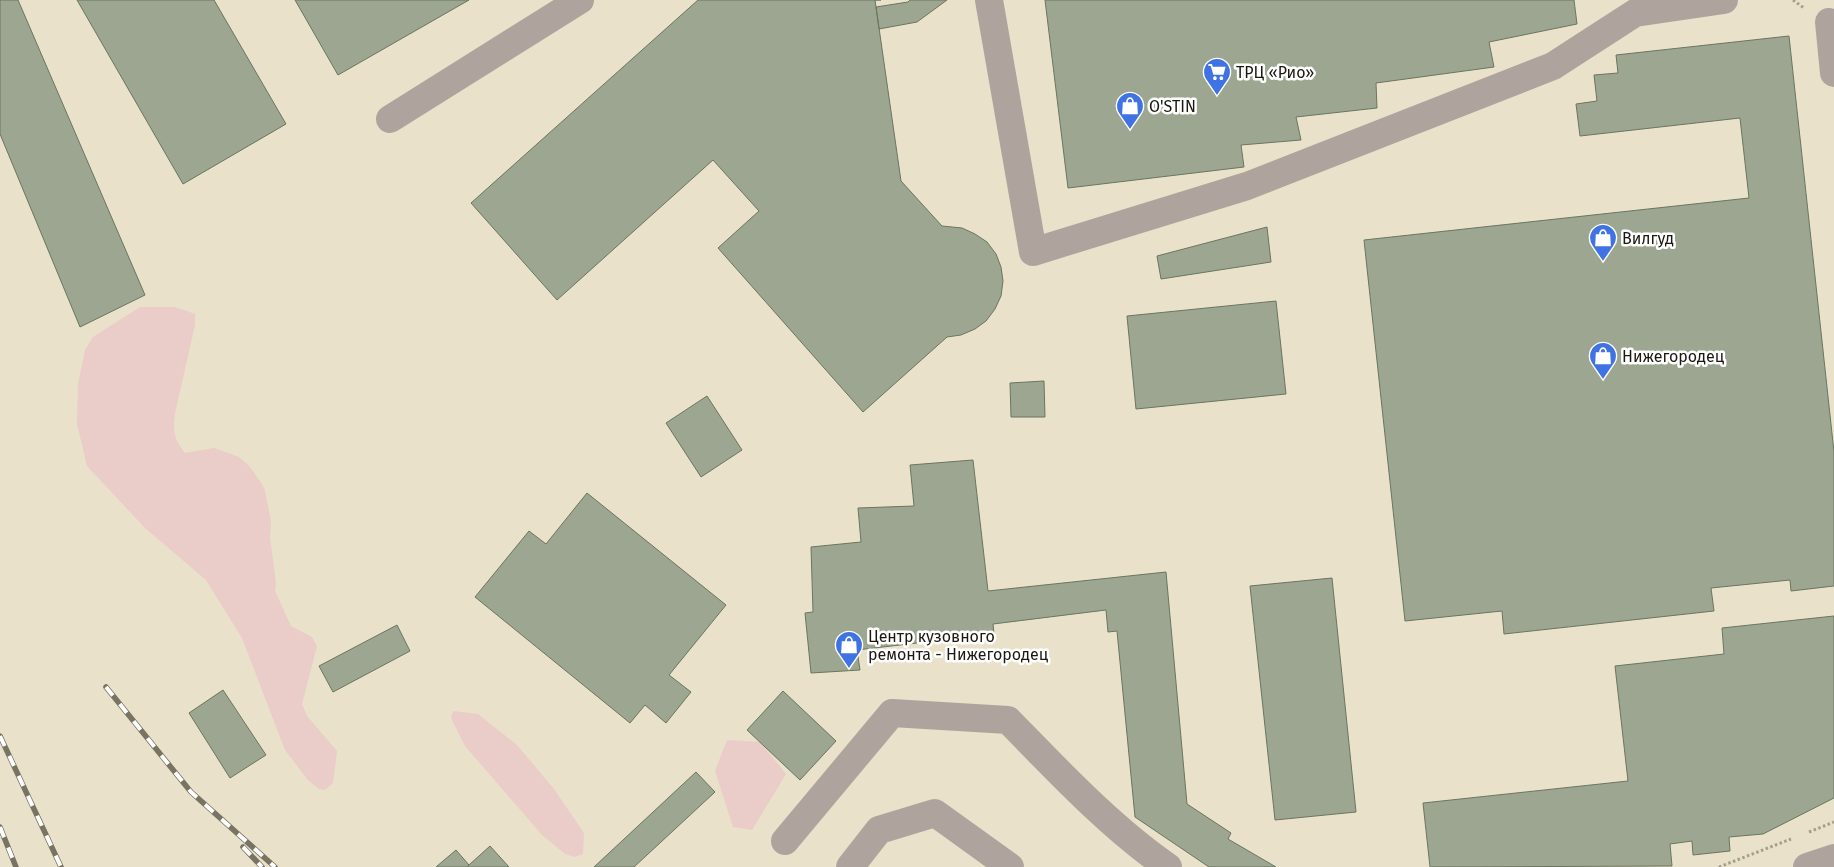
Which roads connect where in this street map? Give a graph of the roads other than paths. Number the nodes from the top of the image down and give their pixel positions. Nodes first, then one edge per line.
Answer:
1 (580, 0) edge
2 (989, 0) edge
3 (1724, 0) edge
4 (1828, 22) dead end
5 (1834, 74) edge
6 (390, 119) dead end
7 (784, 841) dead end
8 (850, 867) edge
9 (1010, 867) edge
10 (1168, 867) edge

1 - 6 lane
2 - 3 lane
4 - 5 lane
7 - 10 lane
8 - 9 lane

